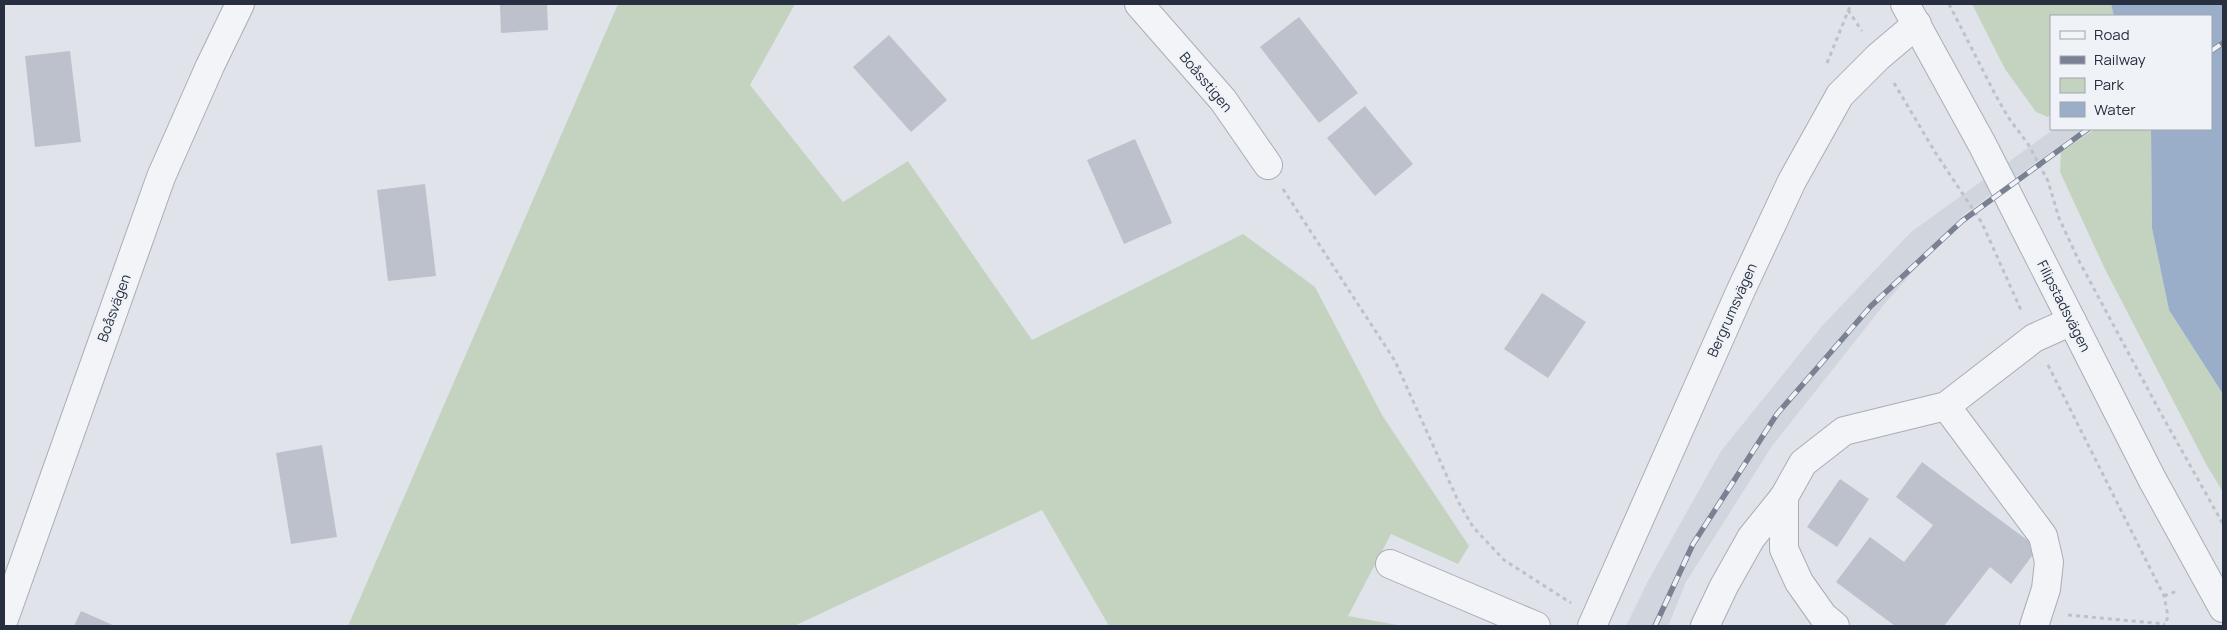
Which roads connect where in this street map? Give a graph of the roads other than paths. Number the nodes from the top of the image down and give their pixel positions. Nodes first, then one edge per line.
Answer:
1 (240, 4) edge
2 (1138, 4) edge
3 (1911, 14) edge
4 (1268, 165) road end
5 (2072, 321) junction
6 (1946, 406) junction
7 (1784, 497) junction
8 (1390, 564) dead end
9 (2223, 608) edge
10 (4, 619) edge
11 (1594, 622) edge
12 (1536, 626) edge
13 (1705, 626) edge
14 (1835, 626) edge
15 (2034, 626) edge

1 - 10 street, Boåsvägen
2 - 4 street, Boåsstigen
3 - 5 street, Filipstadsvägen
3 - 11 street, Bergrumsvägen
5 - 6 street
5 - 9 street, Filipstadsvägen
6 - 7 street
6 - 15 street
7 - 13 street
7 - 14 street
8 - 12 street

